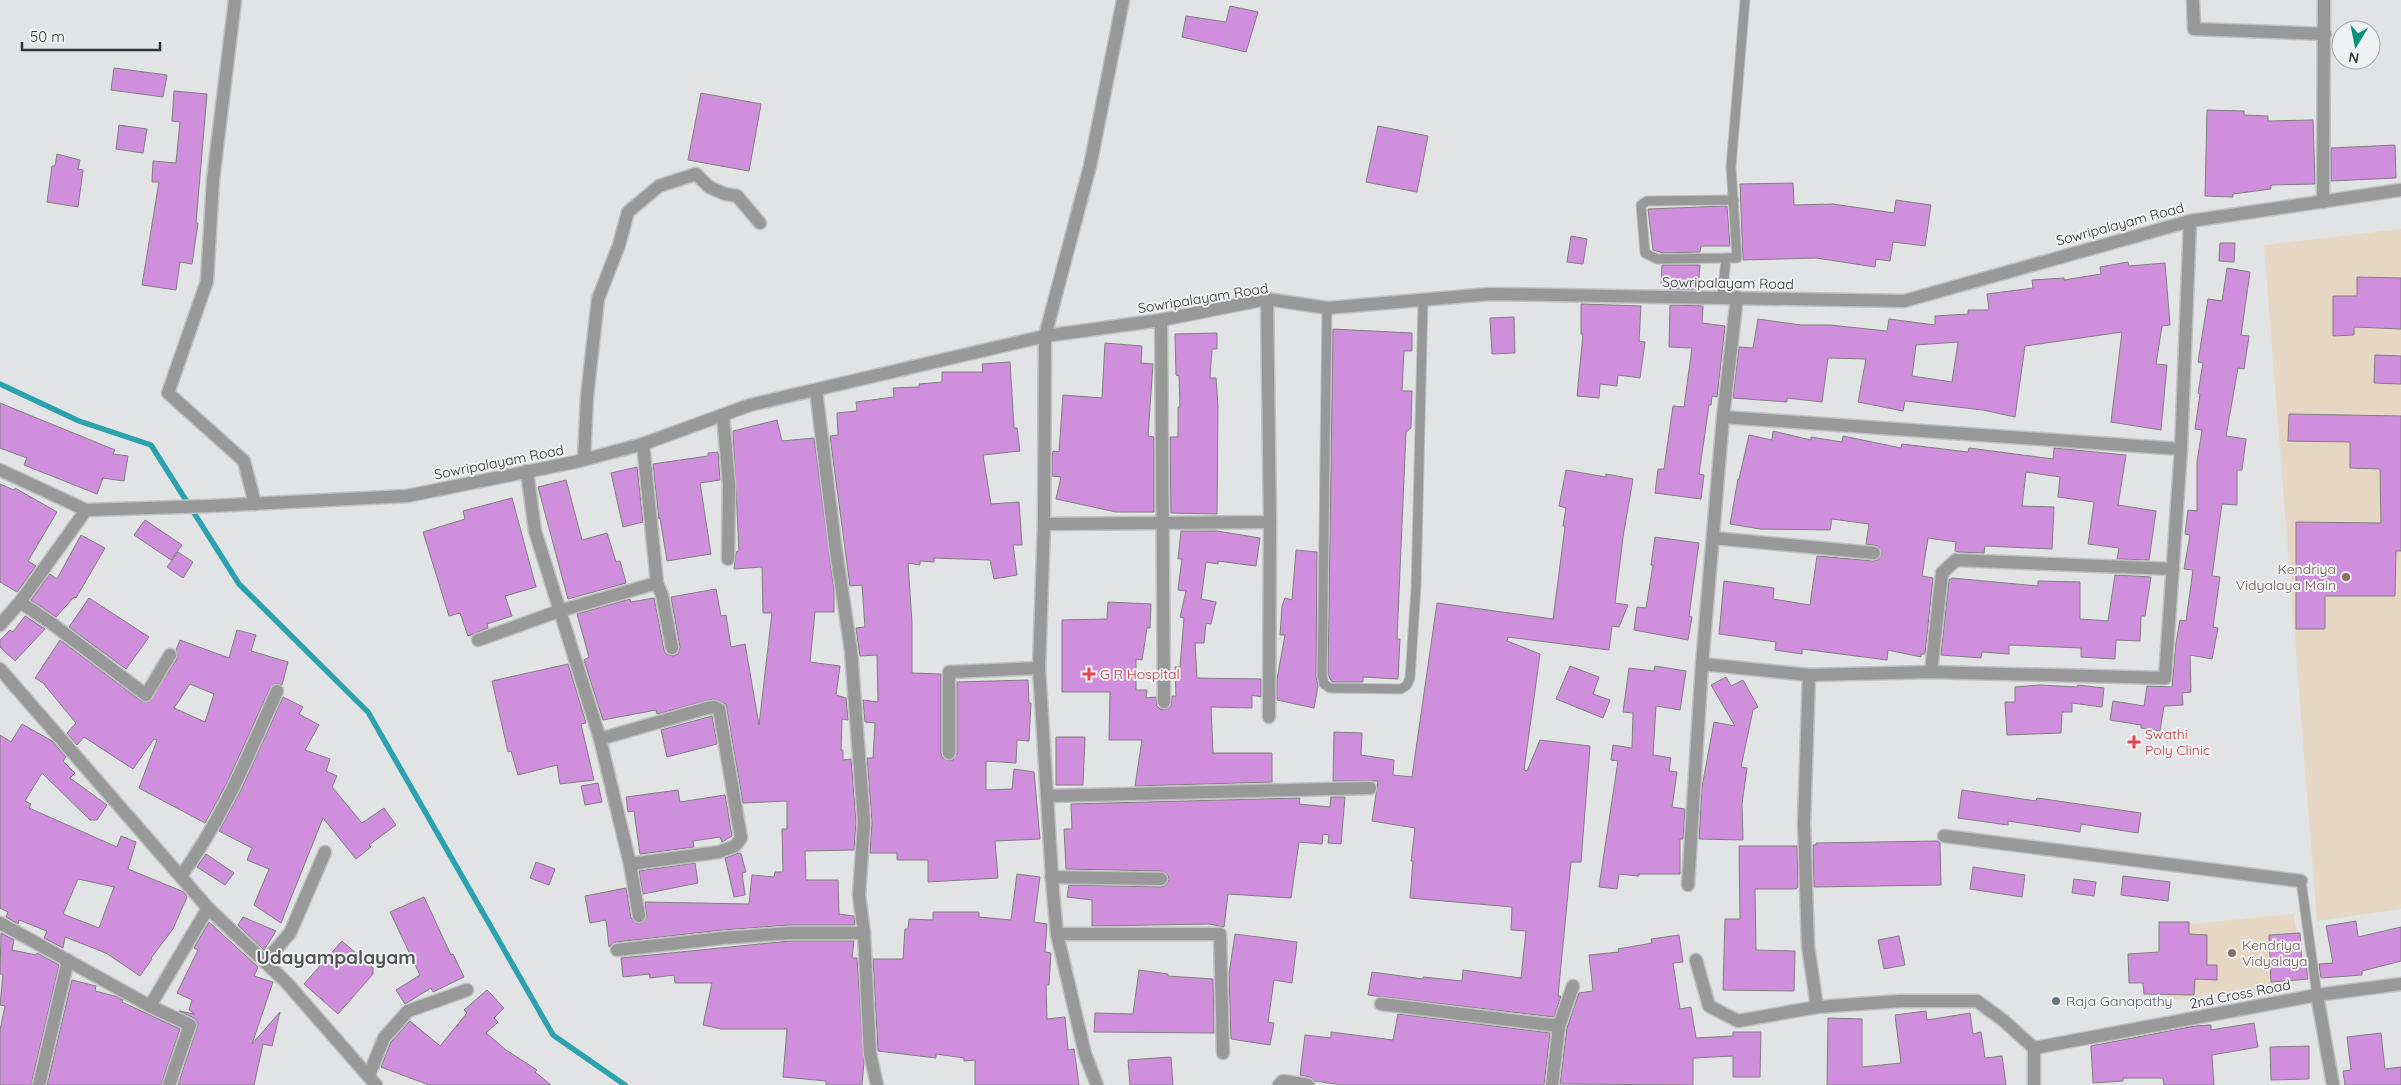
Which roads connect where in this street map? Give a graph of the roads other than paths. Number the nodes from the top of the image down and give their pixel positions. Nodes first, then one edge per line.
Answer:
1 (235, 0) edge
2 (1123, 0) edge
3 (1745, 0) edge
4 (2193, 0) edge
5 (2324, 0) edge
6 (2325, 34) junction
7 (2401, 190) edge
8 (1734, 200) junction
9 (2323, 202) junction
10 (2190, 221) junction
11 (760, 223) dead end
12 (1726, 258) junction
13 (1736, 297) junction
14 (1722, 298) junction
15 (1267, 300) junction
16 (1423, 302) junction
17 (1327, 308) junction
18 (1162, 320) junction
19 (1045, 336) junction
20 (816, 390) junction
21 (723, 415) junction
22 (1723, 417) junction
23 (643, 444) junction
24 (2181, 450) junction
25 (584, 459) junction
26 (0, 470) edge
27 (527, 471) junction
28 (255, 504) junction
29 (86, 510) junction
30 (1270, 522) junction
31 (1164, 523) junction
32 (1044, 524) junction
33 (1713, 538) junction
34 (1874, 553) dead end
35 (728, 558) dead end
36 (2172, 569) junction
37 (657, 583) junction
38 (20, 602) junction
39 (559, 611) junction
40 (0, 624) edge
41 (478, 640) dead end
42 (672, 648) dead end
43 (170, 655) dead end
44 (1702, 664) junction
45 (1039, 668) junction
46 (0, 669) edge
47 (1931, 672) junction
48 (1809, 675) junction
49 (277, 691) dead end
50 (1164, 702) dead end
51 (1269, 716) dead end
52 (600, 739) junction
53 (949, 753) dead end
54 (1370, 788) dead end
55 (1047, 796) junction
56 (1944, 836) dead end
57 (325, 852) dead end
58 (630, 864) junction
59 (181, 876) junction
60 (1051, 877) junction
61 (1161, 879) dead end
62 (2301, 881) joint
63 (1688, 885) dead end
64 (208, 908) junction
65 (639, 916) dead end
66 (0, 923) edge
67 (864, 933) junction
68 (1057, 934) junction
69 (617, 950) dead end
70 (68, 960) junction
71 (1696, 960) dead end
72 (265, 962) junction
73 (2401, 984) edge
74 (1573, 986) dead end
75 (468, 990) dead end
76 (2317, 994) junction
77 (1380, 1004) dead end
78 (150, 1006) junction
79 (1816, 1007) junction
80 (1559, 1026) junction
81 (2034, 1048) junction
82 (1222, 1053) dead end
83 (373, 1080) edge
84 (39, 1085) edge
85 (169, 1085) edge
86 (877, 1085) edge
87 (1097, 1085) edge
88 (1279, 1085) edge
89 (1308, 1085) edge
90 (1552, 1085) edge
91 (2034, 1085) edge
92 (2333, 1085) edge

1 - 28 street
2 - 19 street
3 - 8 lane
4 - 6 street
5 - 6 street
6 - 9 street
7 - 9 street, Sowripalayam Road
8 - 12 lane
8 - 12 lane
9 - 10 street, Sowripalayam Road
10 - 13 street, Sowripalayam Road
10 - 24 street
11 - 25 street
12 - 14 lane
13 - 14 street, Sowripalayam Road
13 - 22 street
14 - 16 street, Sowripalayam Road
15 - 17 street, Sowripalayam Road
15 - 18 street, Sowripalayam Road
15 - 30 street
16 - 17 street, Sowripalayam Road
16 - 17 lane
18 - 19 street, Sowripalayam Road
18 - 31 street
19 - 20 street, Sowripalayam Road
19 - 32 street
20 - 21 street, Sowripalayam Road
20 - 67 street
21 - 23 street, Sowripalayam Road
21 - 35 street
22 - 24 street
22 - 33 street
23 - 25 street, Sowripalayam Road
23 - 37 street
24 - 36 street
25 - 27 street, Sowripalayam Road
26 - 29 street
27 - 28 street, Sowripalayam Road
27 - 39 street
28 - 29 street, Sowripalayam Road
29 - 38 street
30 - 31 street
30 - 51 street
31 - 32 street
31 - 50 street
32 - 45 street
33 - 34 street
33 - 44 street
36 - 47 street
36 - 47 street
37 - 39 street
37 - 42 street
38 - 40 street
38 - 43 street
39 - 41 street
39 - 52 street
44 - 48 street
44 - 63 street
45 - 53 street
45 - 55 street
46 - 59 street
47 - 48 street
48 - 79 street
49 - 59 street
52 - 58 street
52 - 58 street
54 - 55 street
55 - 60 street
56 - 62 street
57 - 72 street
58 - 65 street
59 - 64 street
60 - 61 street
60 - 68 street
62 - 76 lane
64 - 72 street
64 - 78 street
66 - 70 street
67 - 69 street
67 - 86 street
68 - 82 street
68 - 87 street
70 - 78 street
70 - 84 street
71 - 79 street
72 - 83 street
73 - 76 street, 2nd Cross Road
74 - 80 street
75 - 83 street
76 - 81 street, 2nd Cross Road
76 - 92 street
77 - 80 street
78 - 85 street
79 - 81 street
80 - 90 street
81 - 91 street
88 - 89 street

